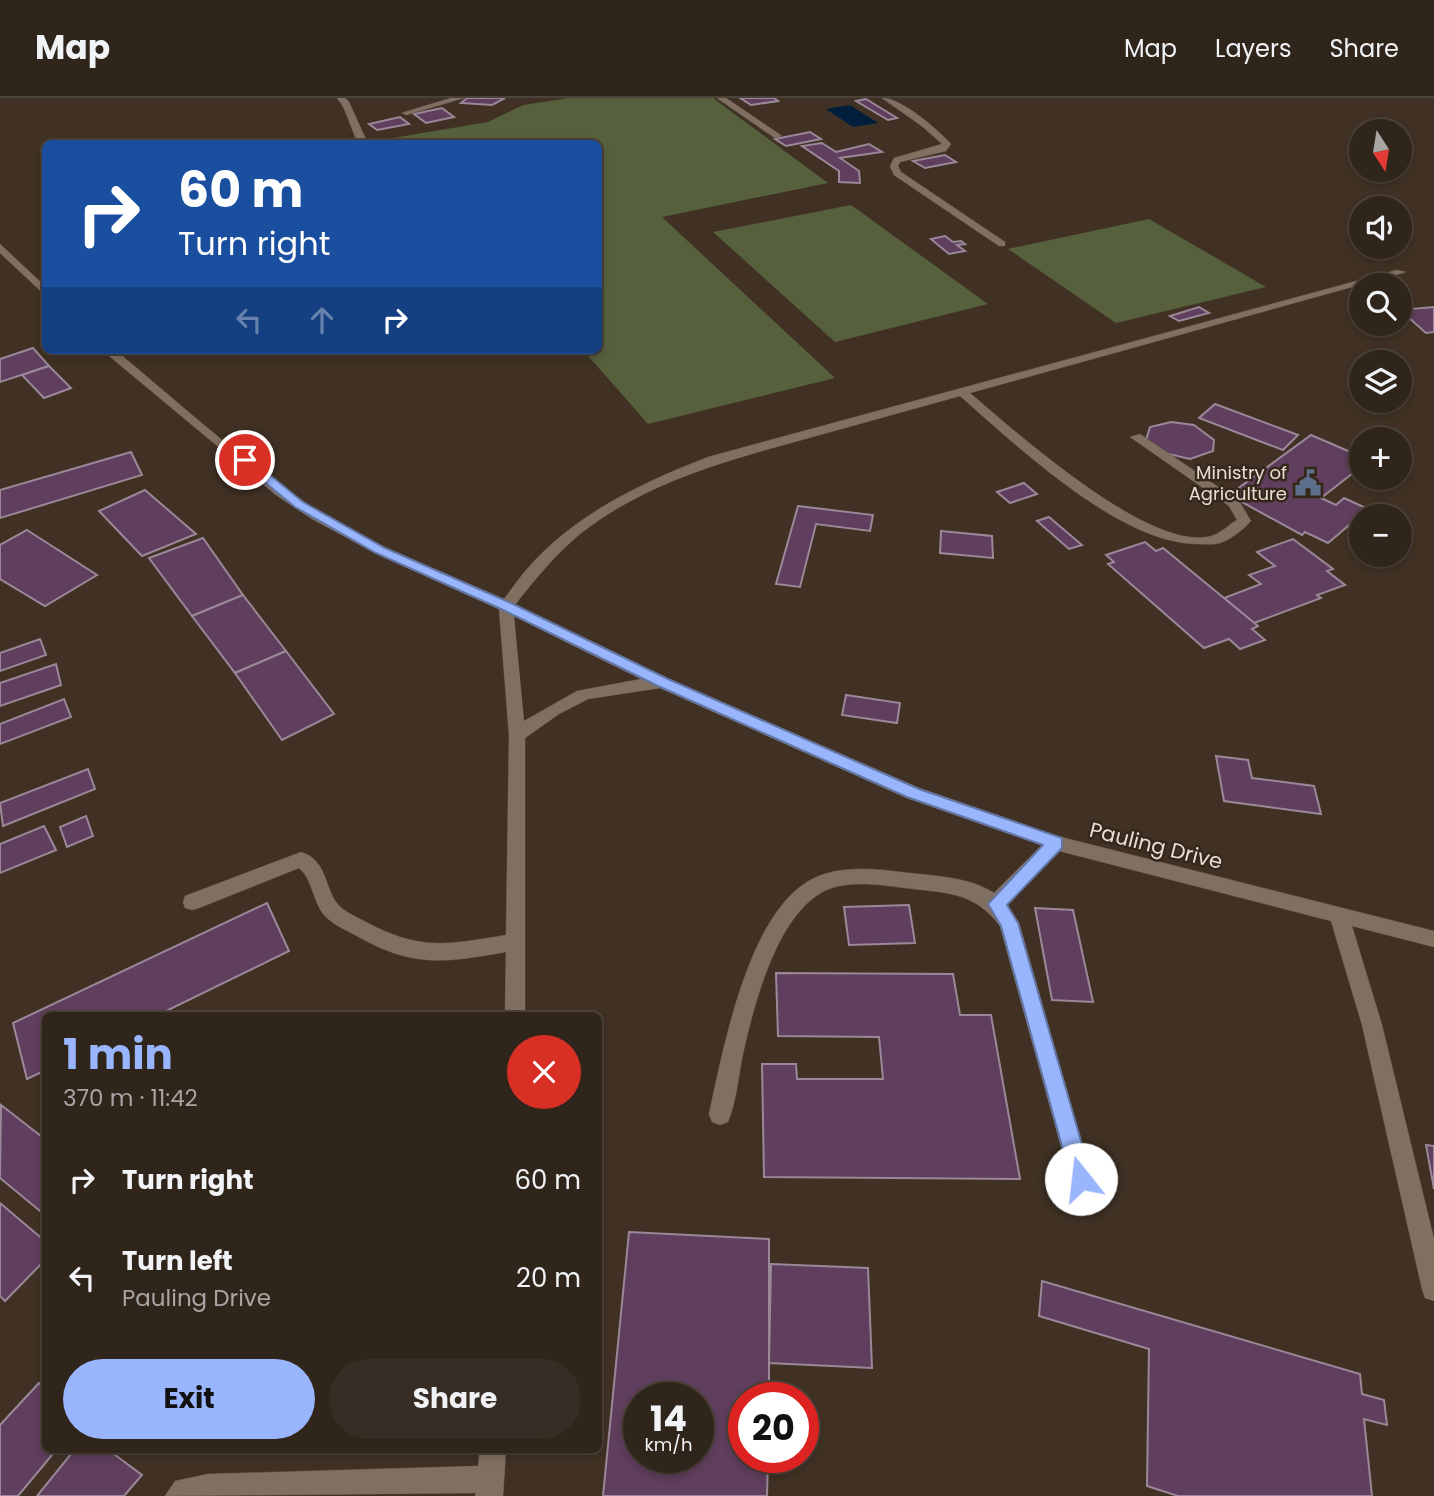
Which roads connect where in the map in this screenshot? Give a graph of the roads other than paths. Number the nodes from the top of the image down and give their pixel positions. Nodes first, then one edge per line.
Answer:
1 (341, 98) edge
2 (460, 98) edge
3 (721, 98) edge
4 (886, 98) edge
5 (406, 113) dead end
6 (778, 136) dead end
7 (361, 140) edge
8 (1002, 244) dead end
9 (0, 247) edge
10 (1401, 272) dead end
11 (42, 288) edge
12 (113, 354) edge
13 (964, 394) junction
14 (1136, 437) dead end
15 (506, 606) junction
16 (663, 683) junction
17 (517, 735) junction
18 (1056, 843) junction
19 (192, 902) dead end
20 (996, 904) junction
21 (1339, 915) junction
22 (1434, 939) edge
23 (517, 942) junction
24 (515, 1012) edge
25 (720, 1114) dead end
26 (1081, 1179) dead end
27 (1434, 1289) edge
28 (493, 1453) edge
29 (490, 1488) edge
30 (179, 1496) edge

1 - 7 street
2 - 5 street
3 - 6 street
4 - 8 street
9 - 11 street
10 - 13 street
12 - 15 street, Pauling Drive
13 - 14 street
13 - 15 street
15 - 16 street, Pauling Drive
15 - 17 street
16 - 17 street
16 - 18 street, Pauling Drive
17 - 23 street
18 - 20 street
18 - 21 street, Pauling Drive
19 - 23 street
20 - 25 street
20 - 26 street
21 - 22 street, Pauling Drive
21 - 27 street
23 - 24 street
28 - 29 street
29 - 30 street

